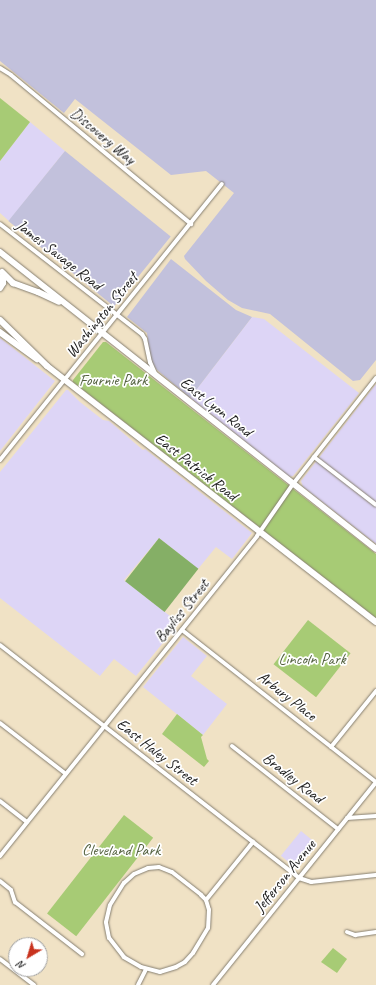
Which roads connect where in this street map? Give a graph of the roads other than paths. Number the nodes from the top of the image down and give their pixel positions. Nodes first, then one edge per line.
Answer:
1 (0, 68) edge
2 (222, 184) dead end
3 (0, 224) edge
4 (191, 224) junction
5 (0, 252) edge
6 (1, 271) edge
7 (0, 288) edge
8 (66, 304) junction
9 (117, 314) junction
10 (0, 320) edge
11 (0, 332) edge
12 (102, 333) junction
13 (47, 366) junction
14 (158, 378) junction
15 (376, 378) edge
16 (64, 380) junction
17 (314, 457) junction
18 (0, 460) edge
19 (293, 484) junction
20 (376, 505) edge
21 (260, 533) junction
22 (376, 549) edge
23 (376, 622) edge
24 (182, 630) junction
25 (0, 645) edge
26 (376, 691) edge
27 (0, 723) edge
28 (104, 726) junction
29 (232, 746) dead end
30 (331, 747) junction
31 (66, 774) junction
32 (376, 782) edge
33 (0, 801) edge
34 (376, 816) edge
35 (347, 818) junction
36 (27, 822) junction
37 (338, 829) junction
38 (253, 842) junction
39 (0, 856) edge
40 (376, 875) edge
41 (299, 878) junction
42 (0, 881) edge
43 (206, 900) junction
44 (347, 932) dead end
45 (376, 932) edge
46 (82, 954) dead end
47 (0, 959) edge
48 (146, 969) junction
49 (34, 985) edge
50 (138, 985) edge
51 (213, 985) edge

1 - 4 street, Discovery Way
2 - 4 street, Washington Street
3 - 9 street, James Savage Road
4 - 9 street, Washington Street
5 - 8 highway, East Lyon Road
6 - 7 highway
6 - 8 highway
8 - 12 highway, East Lyon Road
9 - 12 street, Washington Street
9 - 14 street, James Savage Road
10 - 13 highway
11 - 13 main road, East Patrick Road
12 - 14 highway, East Lyon Road
12 - 16 street, Washington Street
13 - 16 highway, East Patrick Road
14 - 19 highway, East Lyon Road
15 - 17 street, Bayliss Street
16 - 18 street, Washington Street
16 - 21 highway, East Patrick Road
17 - 19 street, Bayliss Street
17 - 20 street
19 - 21 street, Bayliss Street
19 - 22 highway, East Lyon Road
21 - 23 highway, East Patrick Road
21 - 24 street, Bayliss Street
24 - 28 street, Bayliss Street
24 - 30 street, Arbury Place
25 - 28 street, East Haley Street
26 - 30 street
27 - 31 street
28 - 31 street, Bayliss Street
28 - 38 street, East Haley Street
29 - 37 street, Bradley Road
30 - 32 street, Arbury Place
31 - 36 street, Bayliss Street
32 - 35 street, Jefferson Avenue
33 - 36 street
34 - 35 street
35 - 37 street, Jefferson Avenue
36 - 39 street, Bayliss Street
37 - 41 street, Jefferson Avenue
38 - 41 street, East Haley Street
38 - 43 street
40 - 41 street
41 - 51 street, Jefferson Avenue
42 - 46 street
43 - 48 street
43 - 48 street
44 - 45 street
47 - 49 street
48 - 50 street

